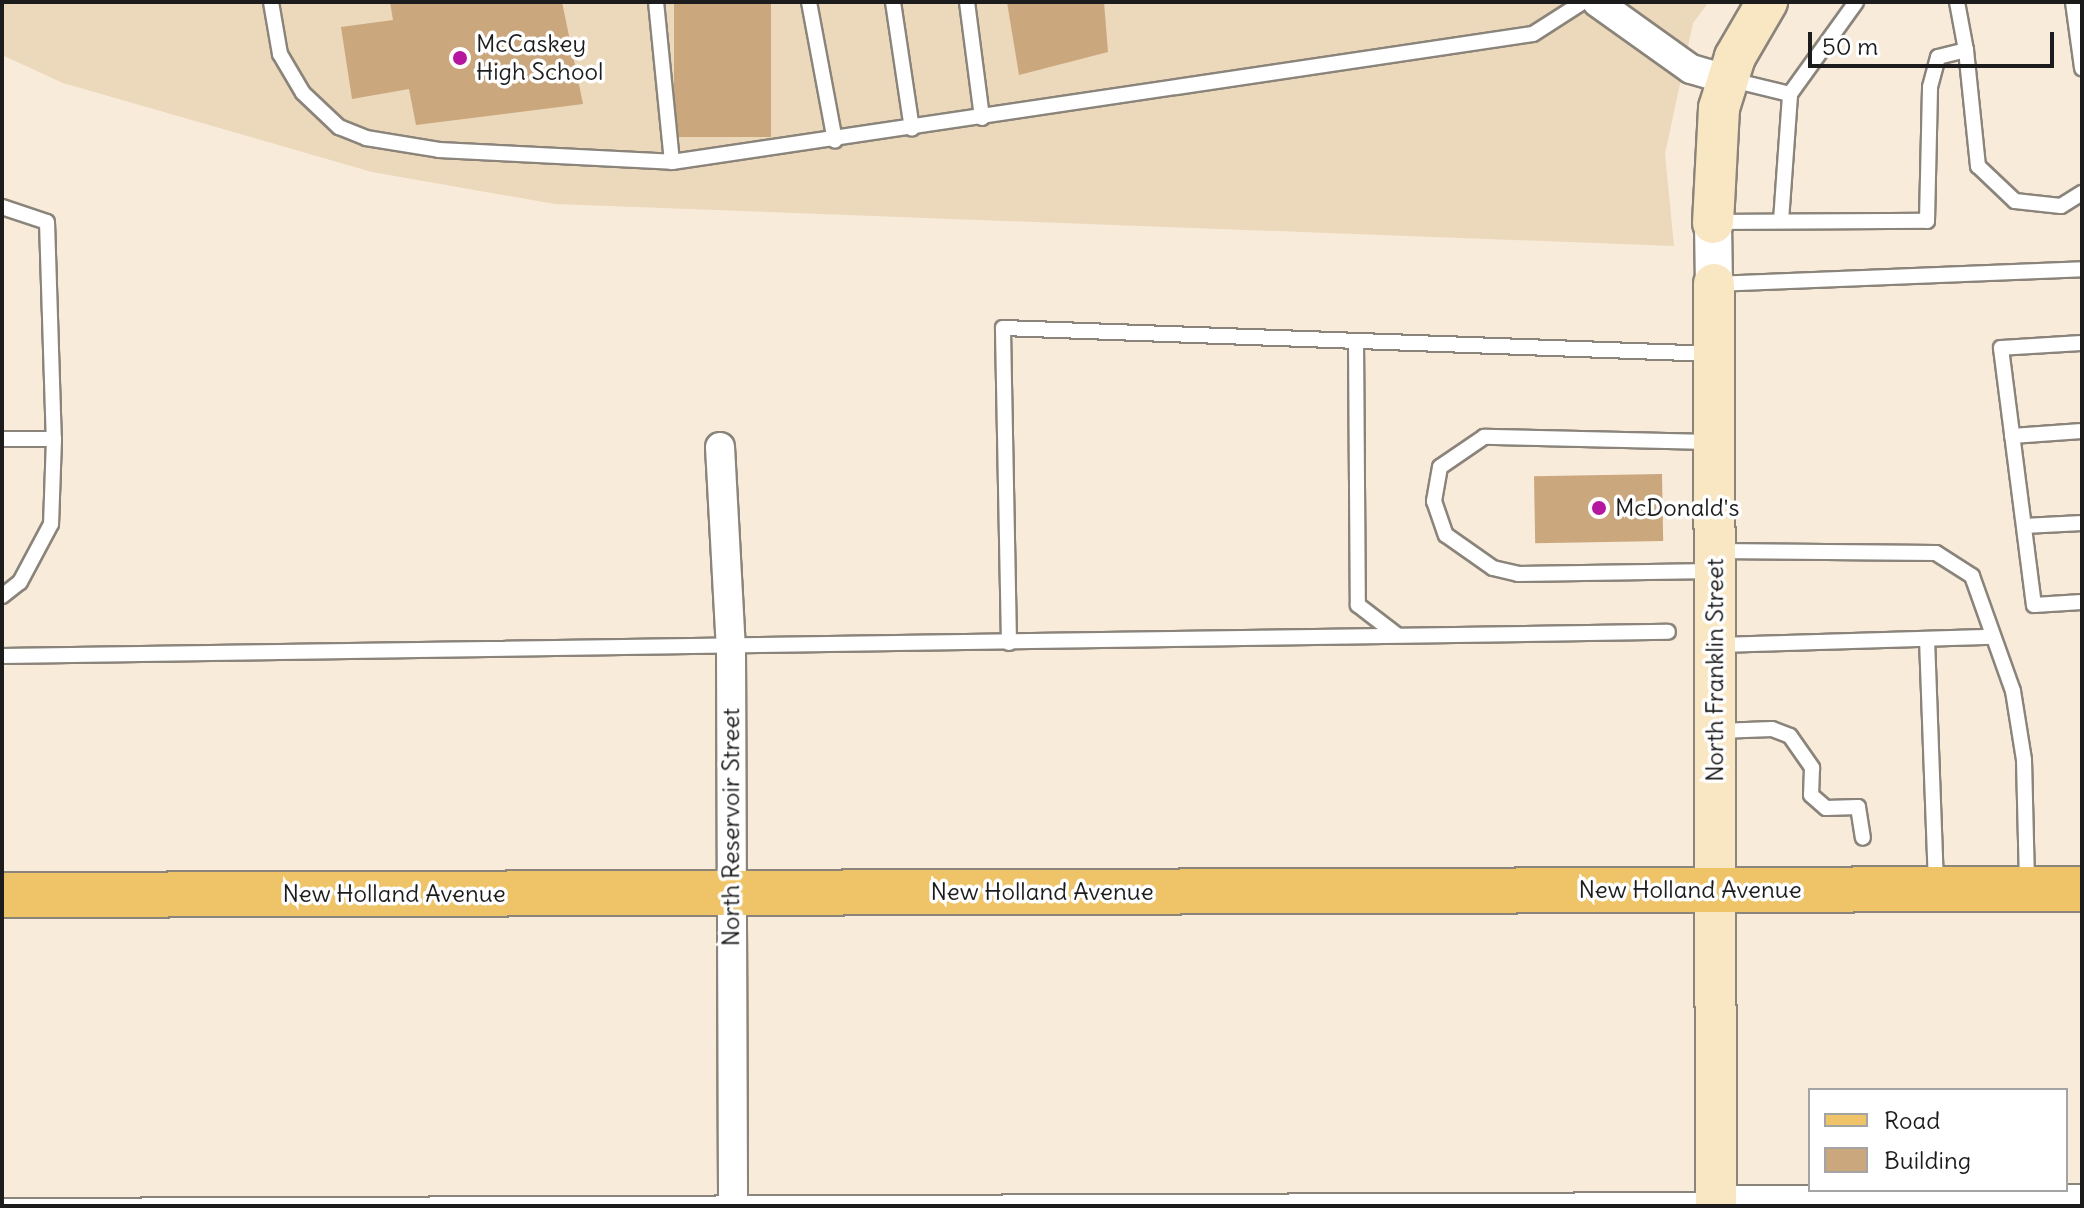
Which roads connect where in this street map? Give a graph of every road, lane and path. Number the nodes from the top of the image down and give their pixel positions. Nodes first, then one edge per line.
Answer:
1 (271, 2) edge
2 (656, 2) edge
3 (809, 2) edge
4 (893, 2) edge
5 (967, 2) edge
6 (1583, 2) edge
7 (1597, 2) edge
8 (1767, 2) edge
9 (1856, 2) edge
10 (1957, 2) edge
11 (2073, 2) edge
12 (1966, 50) junction
13 (2082, 68) edge
14 (1727, 79) junction
15 (1790, 94) junction
16 (982, 118) junction
17 (912, 129) junction
18 (835, 141) junction
19 (672, 162) junction
20 (2082, 193) edge
21 (2, 207) edge
22 (1781, 221) junction
23 (1713, 223) junction
24 (2082, 269) edge
25 (1714, 284) junction
26 (1356, 341) junction
27 (2082, 343) edge
28 (1714, 354) junction
29 (2082, 431) edge
30 (2012, 436) junction
31 (2, 439) edge
32 (54, 439) junction
33 (1715, 442) junction
34 (720, 447) dead end
35 (2082, 523) edge
36 (2024, 526) junction
37 (1714, 561) junction
38 (2, 596) edge
39 (2082, 602) edge
40 (1668, 632) dead end
41 (1401, 637) junction
42 (1993, 637) junction
43 (1927, 639) junction
44 (1009, 643) junction
45 (1715, 645) junction
46 (731, 648) junction
47 (2, 656) edge
48 (1715, 731) junction
49 (1863, 838) dead end
50 (1715, 889) junction
51 (1936, 889) junction
52 (2027, 889) junction
53 (2082, 889) edge
54 (732, 892) junction
55 (2, 895) edge
56 (2082, 1199) edge
57 (1716, 1203) edge
58 (1926, 1203) edge
59 (733, 1205) edge
60 (2, 1206) edge

1 - 19 lane
2 - 19 lane
3 - 18 lane
4 - 17 lane
5 - 16 lane
6 - 16 lane
7 - 14 street
8 - 14 main road, North Franklin Street
9 - 15 lane
10 - 12 lane
11 - 13 lane
12 - 20 lane
12 - 22 lane
14 - 15 lane
14 - 23 main road, North Franklin Street
15 - 22 lane
16 - 17 lane
17 - 18 lane
18 - 19 lane
21 - 32 lane
22 - 23 lane
23 - 25 street, North Franklin Street
24 - 25 lane
25 - 28 main road, North Franklin Street
26 - 28 lane
26 - 41 lane
26 - 44 lane
27 - 30 lane
28 - 33 main road, North Franklin Street
29 - 30 lane
30 - 36 lane
31 - 32 lane
32 - 38 lane
33 - 37 main road, North Franklin Street
33 - 37 lane
34 - 46 street, North Reservoir Street
35 - 36 lane
36 - 39 lane
37 - 42 lane
37 - 45 main road, North Franklin Street
40 - 41 lane
41 - 44 lane
42 - 43 lane
42 - 52 lane
43 - 45 lane
43 - 51 lane
44 - 46 lane
45 - 48 main road, North Franklin Street
46 - 47 lane
46 - 54 street, North Reservoir Street
48 - 49 lane
48 - 50 main road, North Franklin Street
50 - 51 main road, New Holland Avenue
50 - 54 main road, New Holland Avenue
50 - 57 main road, North Franklin Street
51 - 52 main road, New Holland Avenue
52 - 53 main road, New Holland Avenue
54 - 55 main road, New Holland Avenue
54 - 59 street, North Reservoir Street
56 - 58 street
57 - 58 street
57 - 59 lane
59 - 60 lane

